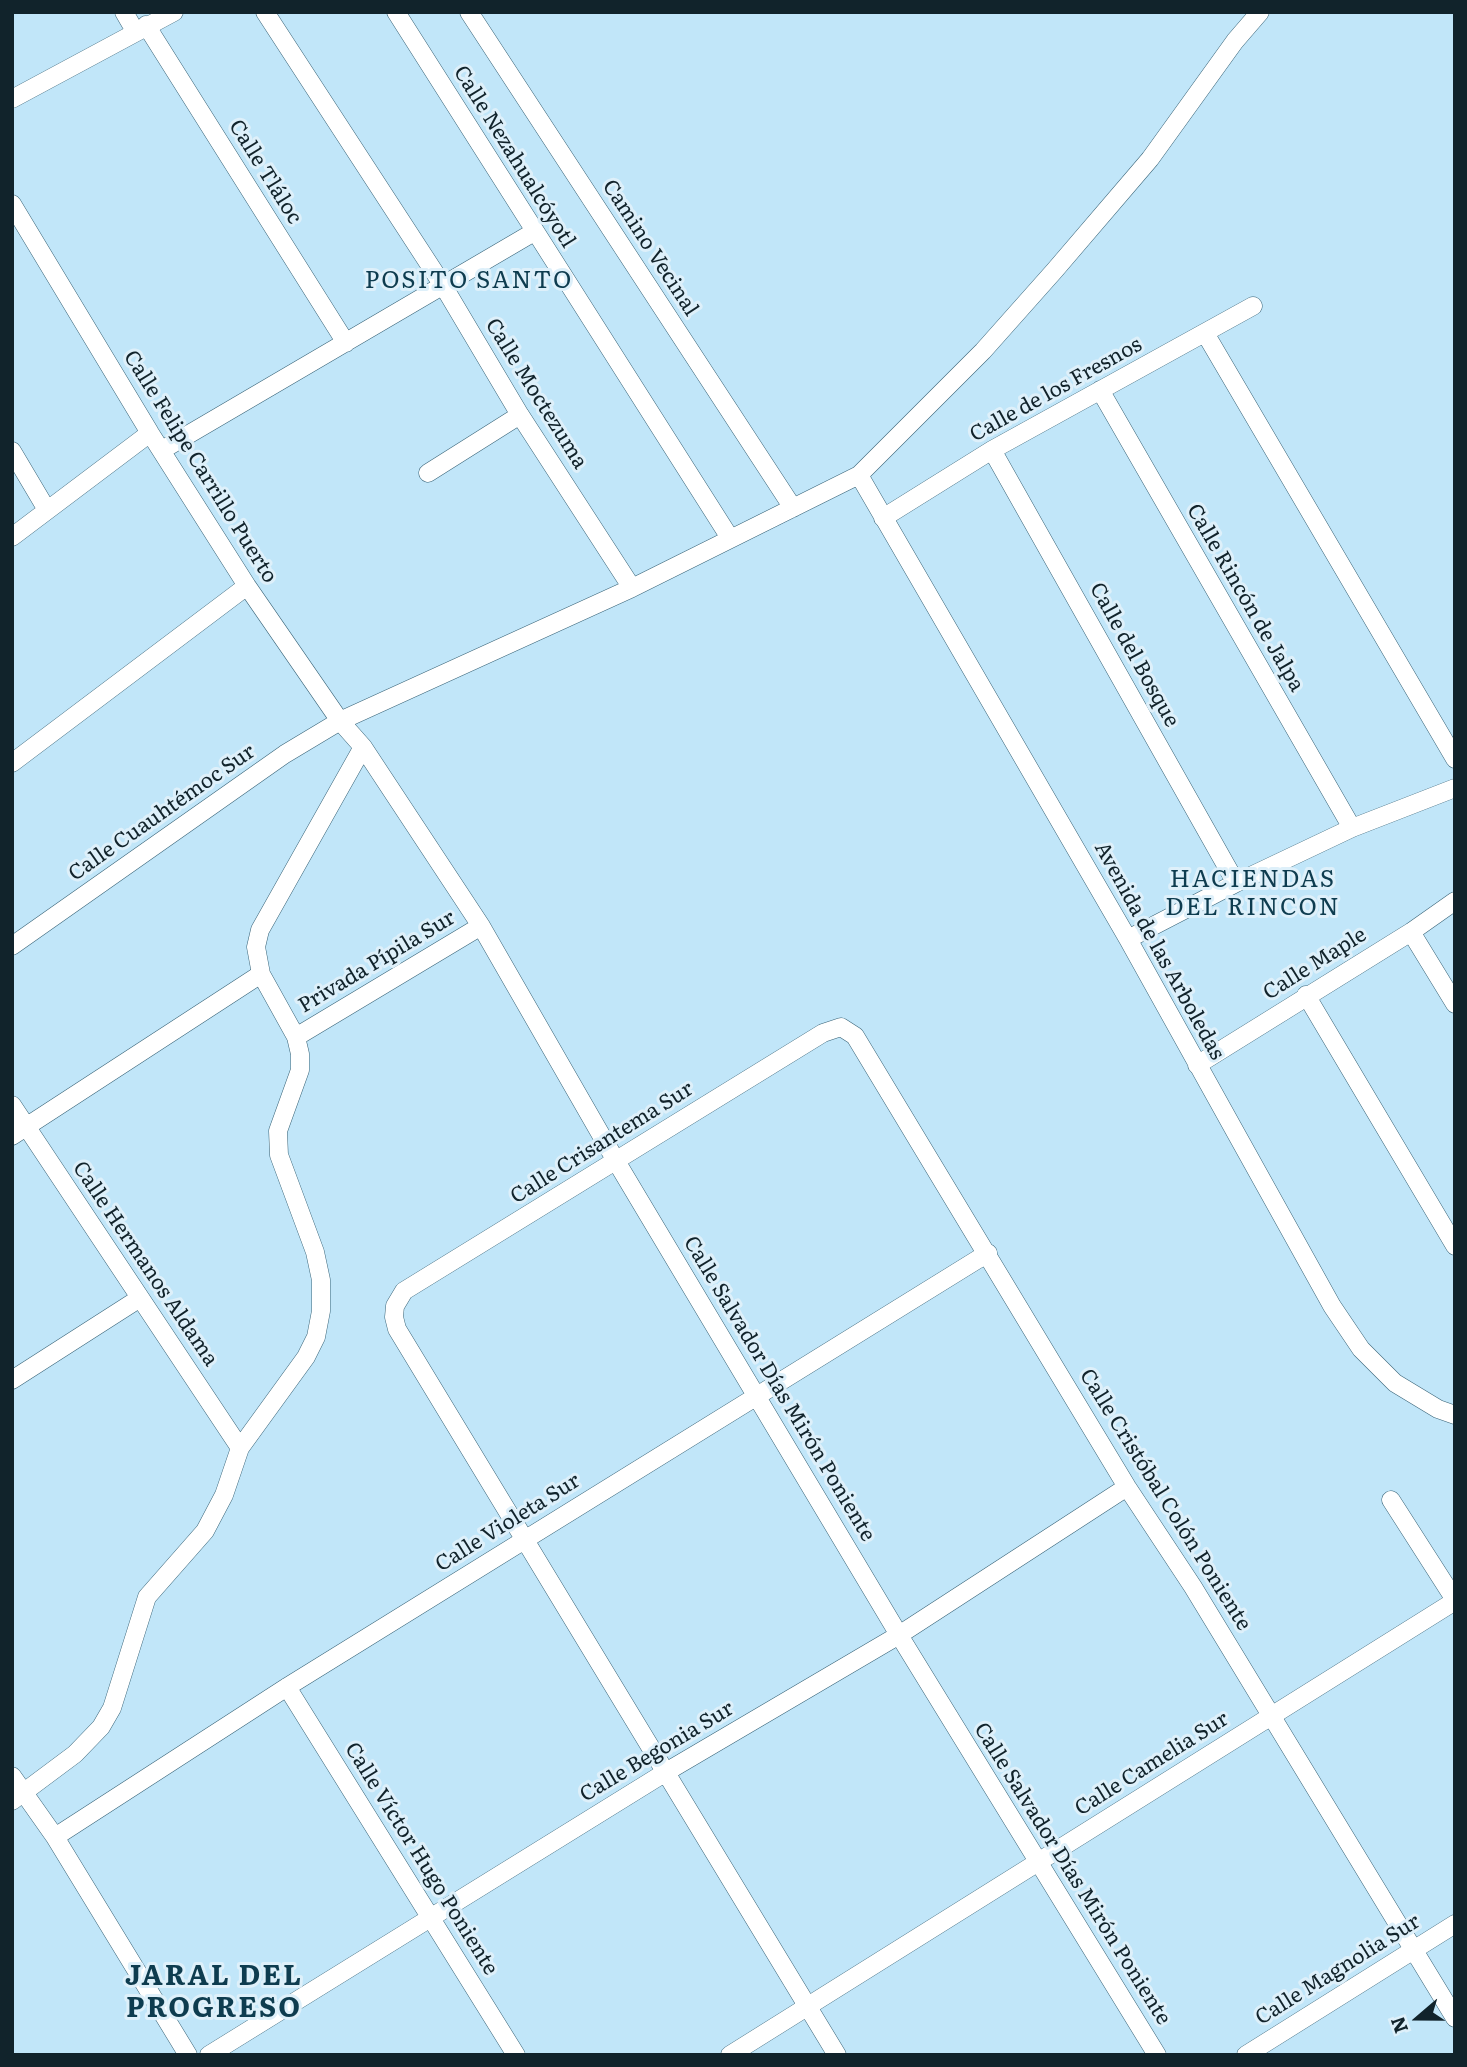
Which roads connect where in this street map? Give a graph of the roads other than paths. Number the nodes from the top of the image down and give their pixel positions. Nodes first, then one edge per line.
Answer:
1 (124, 12) edge
2 (174, 12) edge
3 (265, 12) edge
4 (396, 12) edge
5 (469, 12) edge
6 (1260, 12) edge
7 (141, 28) junction
8 (12, 99) edge
9 (12, 204) edge
10 (534, 232) junction
11 (444, 287) junction
12 (1253, 306) dead end
13 (1205, 332) junction
14 (346, 344) junction
15 (1100, 390) junction
16 (520, 415) junction
17 (150, 433) junction
18 (162, 450) junction
19 (992, 450) junction
20 (12, 451) edge
21 (428, 473) dead end
22 (859, 475) junction
23 (793, 508) junction
24 (47, 510) junction
25 (883, 518) junction
26 (12, 537) edge
27 (730, 538) junction
28 (247, 586) junction
29 (632, 588) junction
30 (340, 721) junction
31 (363, 747) junction
32 (1455, 759) edge
33 (12, 763) edge
34 (1455, 788) edge
35 (1352, 828) junction
36 (1236, 883) junction
37 (1455, 901) edge
38 (481, 926) junction
39 (1411, 932) junction
40 (1128, 939) junction
41 (12, 946) edge
42 (261, 974) junction
43 (1306, 995) junction
44 (1455, 1004) edge
45 (823, 1033) joint
46 (296, 1037) junction
47 (1197, 1065) junction
48 (12, 1105) edge
49 (19, 1131) edge
50 (616, 1161) junction
51 (1455, 1246) edge
52 (988, 1253) junction
53 (140, 1297) junction
54 (12, 1380) edge
55 (757, 1396) junction
56 (1455, 1415) edge
57 (240, 1448) junction
58 (1127, 1487) junction
59 (1391, 1500) dead end
60 (525, 1539) junction
61 (1455, 1601) edge
62 (899, 1635) junction
63 (287, 1687) junction
64 (1271, 1718) junction
65 (666, 1772) junction
66 (12, 1776) edge
67 (18, 1796) edge
68 (55, 1837) junction
69 (1037, 1862) junction
70 (432, 1917) junction
71 (1455, 1924) edge
72 (1412, 1949) junction
73 (807, 2007) junction
74 (1455, 2018) edge
75 (188, 2055) edge
76 (209, 2055) edge
77 (516, 2055) edge
78 (730, 2055) edge
79 (837, 2055) edge
80 (1157, 2055) edge
81 (1246, 2055) edge

1 - 7 street, Calle Tláloc
2 - 7 street
3 - 11 street, Calle Moctezuma
4 - 10 street, Calle Nezahualcóyotl
5 - 23 street, Camino Vecinal
6 - 22 street, Calle Cuauhtémoc Sur
7 - 8 street
7 - 14 street, Calle Tláloc
9 - 17 street, Calle Felipe Carrillo Puerto
10 - 11 street
10 - 27 street, Calle Nezahualcóyotl
11 - 14 street
11 - 16 street, Calle Moctezuma
12 - 13 street, Calle de los Fresnos
13 - 15 street, Calle de los Fresnos
13 - 32 street
14 - 18 street
15 - 19 street, Calle de los Fresnos
15 - 35 street, Calle Rincón de Jalpa
16 - 21 street
16 - 29 street, Calle Moctezuma
17 - 18 street, Calle Felipe Carrillo Puerto
17 - 24 street
18 - 28 street, Calle Felipe Carrillo Puerto
19 - 25 street, Calle de los Fresnos
19 - 36 street, Calle del Bosque
20 - 24 street
22 - 23 street, Calle Cuauhtémoc Sur
22 - 25 street, Avenida de las Arboledas
23 - 27 street, Calle Cuauhtémoc Sur
24 - 26 street
25 - 40 street, Avenida de las Arboledas
27 - 29 street, Calle Cuauhtémoc Sur
28 - 30 street, Calle Felipe Carrillo Puerto
28 - 33 street
29 - 30 street, Calle Cuauhtémoc Sur
30 - 31 street, Calle Felipe Carrillo Puerto
30 - 41 street, Calle Cuauhtémoc Sur
31 - 38 street, Calle Salvador Días Mirón Poniente
31 - 42 street
34 - 35 street
35 - 36 street
36 - 40 street
37 - 39 street, Calle Maple
38 - 46 street, Privada Pípila Sur
38 - 50 street, Calle Salvador Días Mirón Poniente
39 - 43 street, Calle Maple
39 - 44 street
40 - 47 street, Avenida de las Arboledas
42 - 46 street
42 - 49 street
43 - 47 street, Calle Maple
43 - 51 street
45 - 50 street, Calle Crisantema Sur
45 - 52 street, Calle Cristóbal Colón Poniente
46 - 57 street
47 - 56 street, Avenida de las Arboledas
48 - 49 street, Calle Hermanos Aldama
49 - 53 street, Calle Hermanos Aldama
50 - 55 street, Calle Salvador Días Mirón Poniente
50 - 60 street, Calle Crisantema Sur
52 - 55 street, Calle Violeta Sur
52 - 58 street, Calle Cristóbal Colón Poniente
53 - 54 street
53 - 57 street, Calle Hermanos Aldama
55 - 60 street, Calle Violeta Sur
55 - 62 street, Calle Salvador Días Mirón Poniente
57 - 67 street
58 - 62 street, Calle Begonia Sur
58 - 64 street, Calle Cristóbal Colón Poniente
59 - 61 street
60 - 63 street, Calle Violeta Sur
60 - 65 street
61 - 64 street, Calle Camelia Sur
62 - 65 street, Calle Begonia Sur
62 - 69 street, Calle Salvador Días Mirón Poniente
63 - 68 street, Calle Violeta Sur
63 - 70 street, Calle Víctor Hugo Poniente
64 - 69 street, Calle Camelia Sur
64 - 72 street, Calle Cristóbal Colón Poniente
65 - 70 street, Calle Begonia Sur
65 - 73 street
66 - 67 street
67 - 68 street
68 - 75 street
69 - 73 street, Calle Camelia Sur
69 - 80 street, Calle Salvador Días Mirón Poniente
70 - 76 street, Calle Begonia Sur
70 - 77 street, Calle Víctor Hugo Poniente
71 - 72 street, Calle Magnolia Sur
72 - 74 street, Calle Cristóbal Colón Poniente
72 - 81 street, Calle Magnolia Sur
73 - 78 street, Calle Camelia Sur
73 - 79 street

